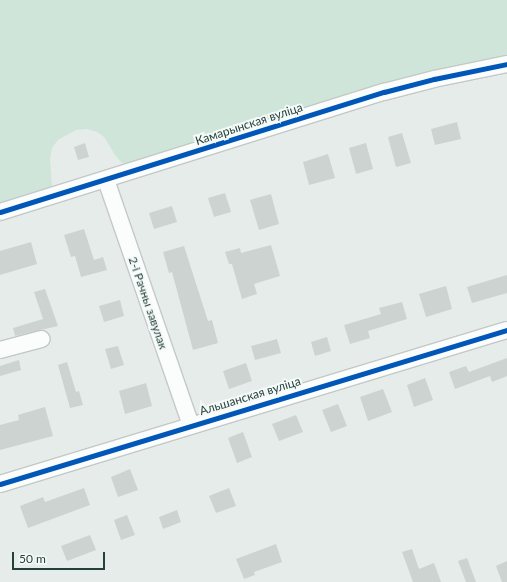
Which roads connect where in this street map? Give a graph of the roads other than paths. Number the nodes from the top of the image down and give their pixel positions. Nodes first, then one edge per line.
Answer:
1 (507, 64) edge
2 (106, 180) junction
3 (0, 212) edge
4 (507, 330) edge
5 (42, 339) dead end
6 (0, 350) edge
7 (191, 425) junction
8 (0, 484) edge

1 - 2 street, Камарынская вуліца
2 - 3 street, Камарынская вуліца
2 - 7 street, 2-і Рачны завулак
4 - 7 street, Альшанская вуліца
5 - 6 street
7 - 8 street, Альшанская вуліца

